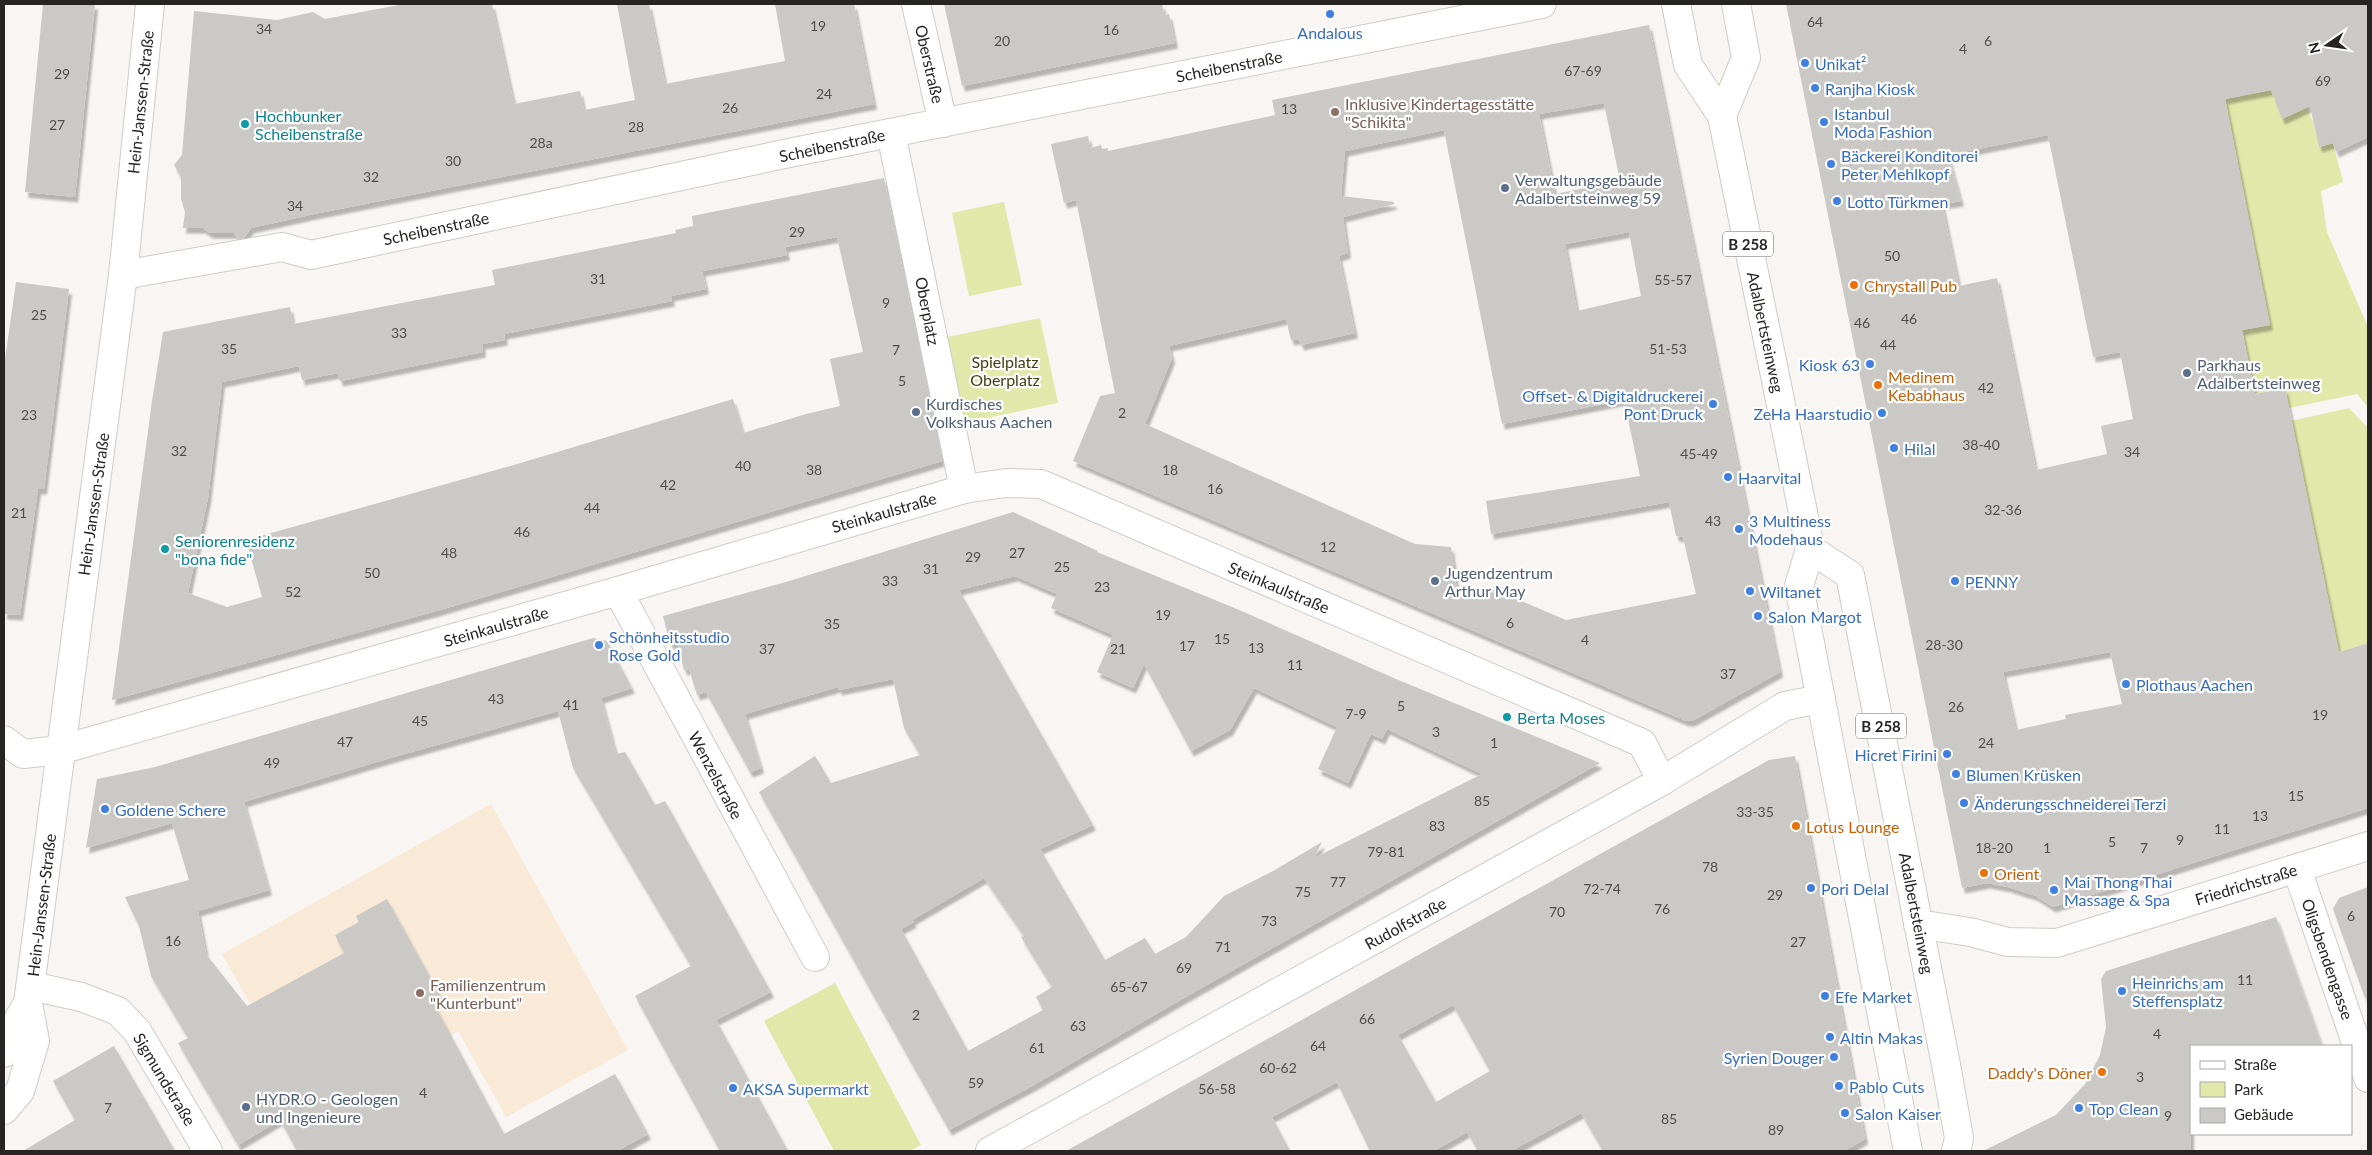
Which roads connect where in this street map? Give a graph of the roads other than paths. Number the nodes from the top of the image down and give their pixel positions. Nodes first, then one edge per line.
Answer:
1 (150, 4) edge
2 (916, 4) edge
3 (1542, 4) edge
4 (1676, 4) edge
5 (1736, 4) edge
6 (1722, 116) junction
7 (943, 124) junction
8 (891, 132) junction
9 (123, 275) junction
10 (964, 489) junction
11 (1810, 549) junction
12 (618, 591) junction
13 (1821, 699) junction
14 (4, 740) edge
15 (60, 750) junction
16 (1662, 781) junction
17 (2368, 846) edge
18 (2297, 868) junction
19 (1918, 924) junction
20 (815, 957) dead end
21 (30, 994) junction
22 (4, 1053) edge
23 (2368, 1078) edge
24 (4, 1110) edge
25 (1904, 1150) edge
26 (208, 1151) edge
27 (990, 1151) edge
28 (1956, 1151) edge

1 - 9 street, Hein-Janssen-Straße
2 - 7 street, Oberstraße
3 - 7 street, Scheibenstraße
4 - 6 street, Adalbertsteinweg / B 258
5 - 6 street
6 - 11 street, Adalbertsteinweg / B 258
7 - 8 street, Scheibenstraße
8 - 9 street, Scheibenstraße
8 - 10 street, Oberplatz
9 - 15 street, Hein-Janssen-Straße
10 - 12 street, Steinkaulstraße
10 - 16 street, Steinkaulstraße
11 - 13 street, Adalbertsteinweg / B 258
11 - 19 street, Adalbertsteinweg / B 258
12 - 15 street, Steinkaulstraße
12 - 20 street, Wenzelstraße
13 - 16 street, Rudolfstraße
13 - 25 street, Adalbertsteinweg / B 258
14 - 15 street
15 - 21 street, Hein-Janssen-Straße
16 - 27 street, Rudolfstraße
17 - 18 street, Friedrichstraße
18 - 19 street, Friedrichstraße
18 - 23 street, Oligsbendengasse
19 - 28 street, Adalbertsteinweg / B 258
21 - 22 street, Hein-Janssen-Straße
21 - 24 street, Hein-Janssen-Straße
21 - 26 street, Sigmundstraße

